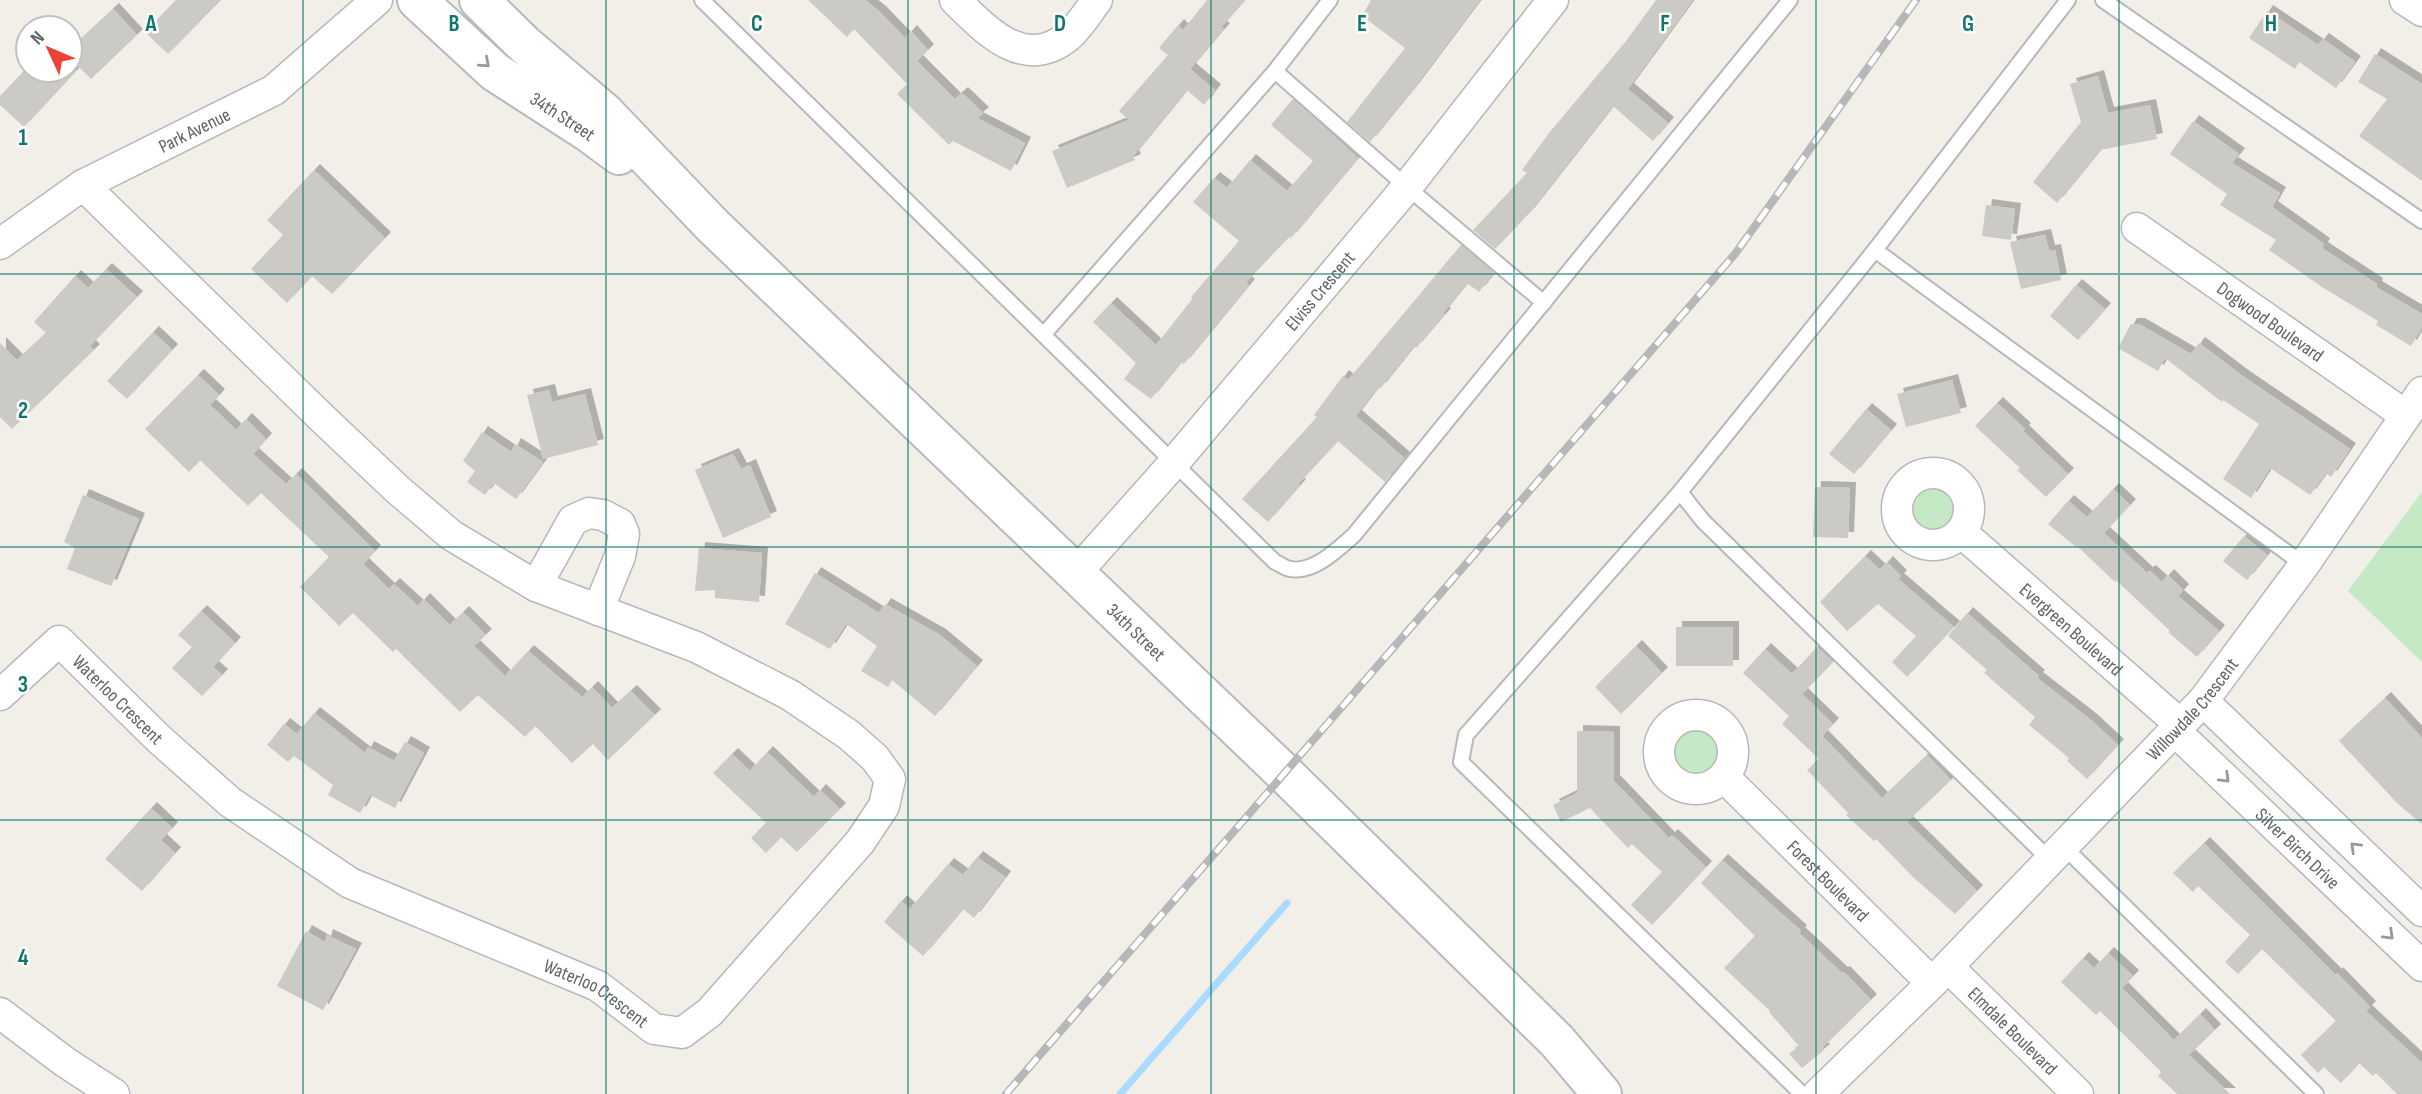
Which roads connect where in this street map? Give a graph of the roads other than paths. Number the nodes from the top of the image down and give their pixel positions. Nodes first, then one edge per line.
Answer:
1 (377, 0) edge
2 (417, 0) edge
3 (479, 0) edge
4 (702, 0) edge
5 (955, 0) edge
6 (1097, 0) edge
7 (1330, 0) edge
8 (1553, 0) edge
9 (1790, 0) edge
10 (2068, 0) edge
11 (2103, 0) edge
12 (2405, 0) edge
13 (2422, 11) edge
14 (1275, 71) junction
15 (83, 185) junction
16 (1406, 187) junction
17 (2422, 221) edge
18 (713, 226) junction
19 (2137, 228) dead end
20 (0, 244) edge
21 (1875, 250) junction
22 (1544, 303) junction
23 (1044, 334) junction
24 (2422, 392) edge
25 (2404, 415) junction
26 (1173, 464) junction
27 (1680, 492) junction
28 (1961, 532) dead end
29 (2304, 565) junction
30 (1076, 573) junction
31 (536, 586) junction
32 (598, 610) junction
33 (0, 695) edge
34 (2203, 701) junction
35 (2178, 728) junction
36 (1724, 777) dead end
37 (2056, 853) junction
38 (2422, 911) edge
39 (2422, 966) edge
40 (1934, 981) junction
41 (0, 1013) edge
42 (1557, 1041) junction
43 (114, 1094) edge
44 (1602, 1094) edge
45 (1624, 1094) edge
46 (1802, 1094) edge
47 (1818, 1094) edge
48 (1843, 1094) edge
49 (2078, 1094) edge
50 (2316, 1094) edge

1 - 15 street, Park Avenue
2 -> 18 main road, 34th Street
3 - 18 main road, 34th Street
4 - 23 lane
5 - 6 street
7 - 14 lane
8 - 16 street, Elviss Crescent
9 - 22 lane
10 - 21 lane
11 - 17 lane
12 - 13 street
14 - 16 lane
14 - 23 lane
15 - 20 street, Park Avenue
15 - 31 street, Waterloo Crescent
16 - 22 lane
16 - 26 street, Elviss Crescent
18 - 30 main road, 34th Street
19 - 25 street, Dogwood Boulevard
21 - 27 lane
21 - 29 lane
22 - 26 lane
23 - 26 lane
24 - 25 street, Willowdale Crescent
25 - 29 street, Willowdale Crescent
26 - 30 street, Elviss Crescent
27 - 37 lane
27 - 46 lane
28 - 35 street, Evergreen Boulevard
29 - 34 street, Willowdale Crescent
30 - 42 main road, 34th Street
31 - 32 street, Waterloo Crescent
31 - 32 street
32 - 33 street, Waterloo Crescent
34 - 35 street, Willowdale Crescent
38 -> 34 street, Silver Birch Drive
35 - 37 street, Willowdale Crescent
35 -> 39 street, Silver Birch Drive
36 - 40 street, Forest Boulevard
37 - 40 street, Willowdale Crescent
37 - 50 lane
40 - 47 street, Willowdale Crescent
40 - 48 street, Willowdale Crescent
40 - 49 street, Elmdale Boulevard
41 - 43 street
42 - 44 main road, 34th Street
42 - 45 main road, 34th Street

